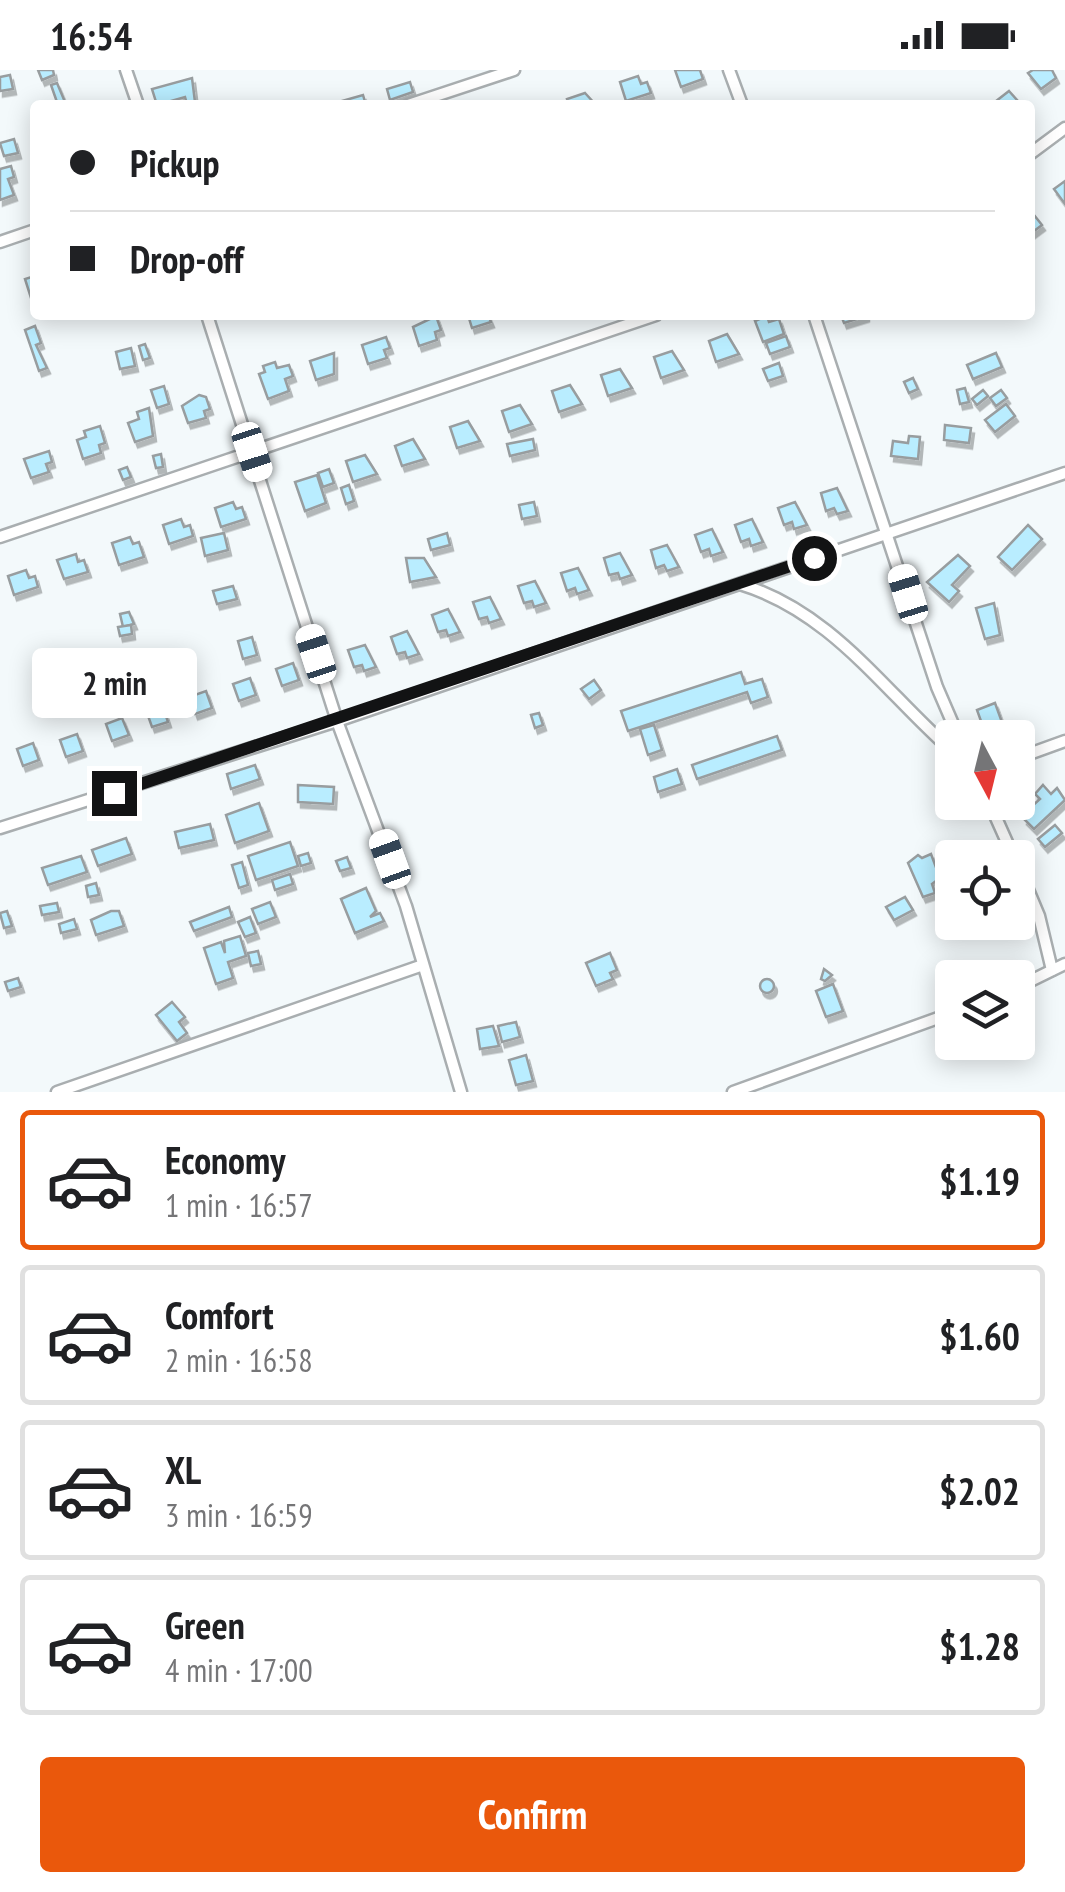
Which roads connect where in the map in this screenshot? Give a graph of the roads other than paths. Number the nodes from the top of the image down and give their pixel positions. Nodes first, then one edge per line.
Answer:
1 (126, 70) edge
2 (514, 70) edge
3 (729, 70) edge
4 (136, 100) edge
5 (423, 100) edge
6 (740, 100) edge
7 (1065, 128) edge
8 (1035, 150) edge
9 (30, 232) edge
10 (0, 242) edge
11 (208, 320) edge
12 (641, 320) edge
13 (816, 320) edge
14 (252, 452) junction
15 (1065, 472) edge
16 (888, 533) junction
17 (0, 536) edge
18 (739, 584) junction
19 (951, 720) edge
20 (337, 721) junction
21 (935, 734) edge
22 (1065, 741) edge
23 (1035, 752) edge
24 (0, 828) edge
25 (1035, 906) edge
26 (1065, 964) edge
27 (423, 965) junction
28 (1052, 970) junction
29 (1035, 978) edge
30 (935, 1018) edge
31 (57, 1092) edge
32 (462, 1092) edge
33 (733, 1092) edge

1 - 4 street
2 - 5 street
3 - 6 street
7 - 8 street
9 - 10 street
11 - 14 street
12 - 14 street
13 - 16 street
14 - 17 street
14 - 20 street
15 - 16 street
16 - 18 street
16 - 19 street
18 - 20 street
18 - 21 street
20 - 24 street
20 - 27 street
22 - 23 street
25 - 28 street
26 - 28 street
27 - 31 street
27 - 32 street
28 - 29 street
30 - 33 street

